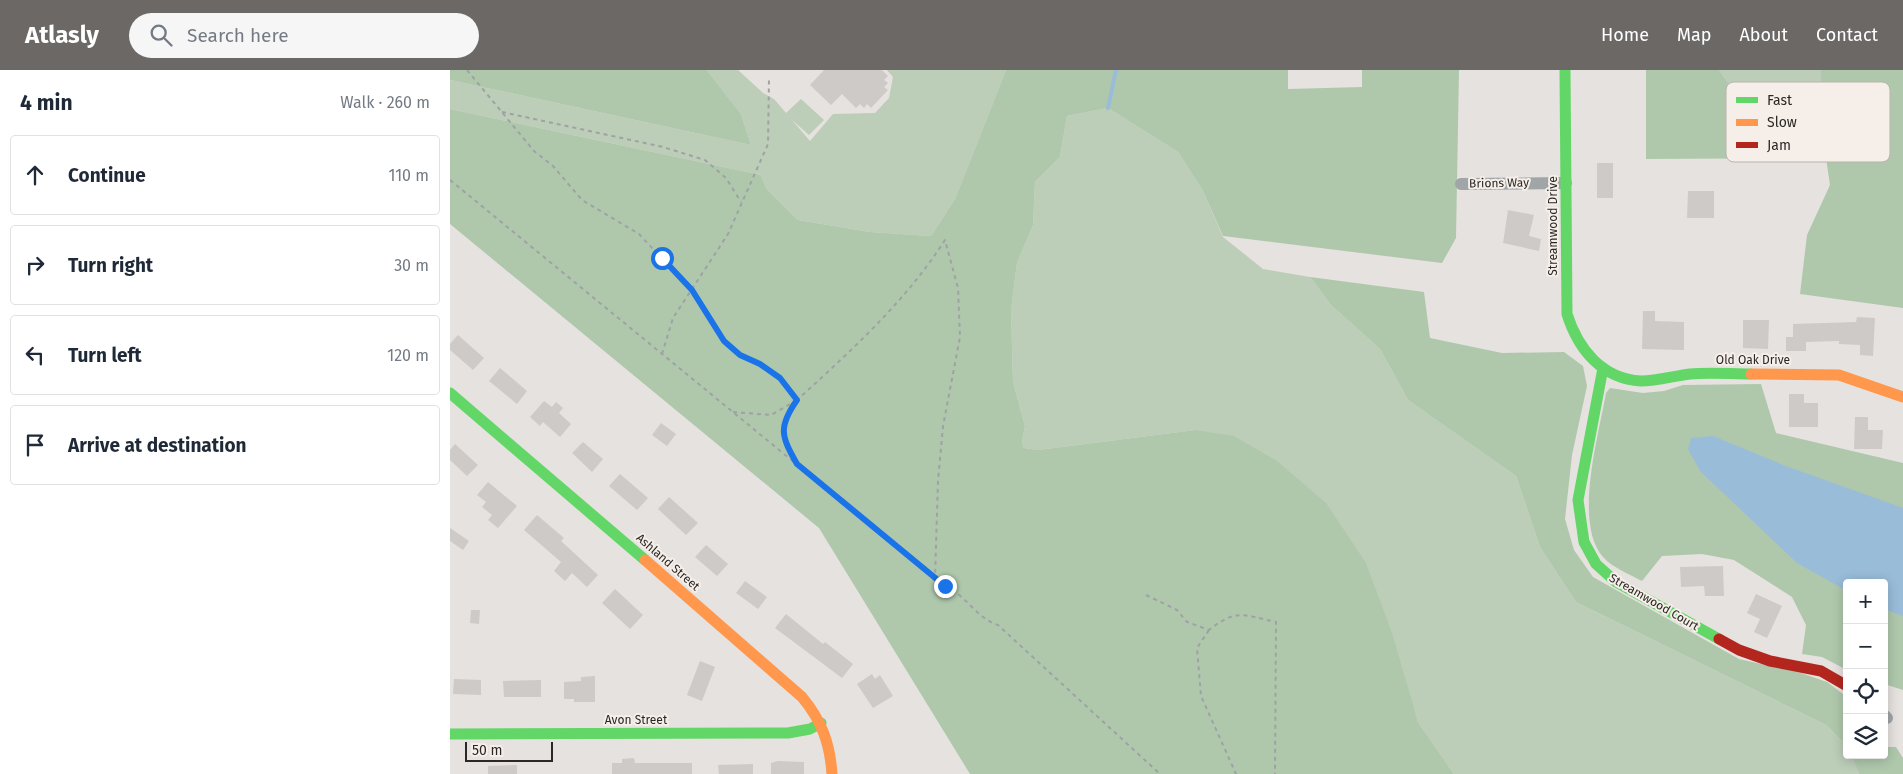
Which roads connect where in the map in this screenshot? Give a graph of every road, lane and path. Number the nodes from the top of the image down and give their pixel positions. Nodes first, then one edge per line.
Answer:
1 (467, 70) edge
2 (1564, 70) edge
3 (769, 76) dead end
4 (502, 112) junction
5 (450, 180) edge
6 (1566, 183) junction
7 (1461, 184) dead end
8 (742, 203) junction
9 (692, 290) junction
10 (662, 354) junction
11 (1602, 368) junction
12 (450, 393) edge
13 (1903, 396) edge
14 (797, 400) junction
15 (733, 412) junction
16 (797, 464) junction
17 (935, 578) junction
18 (1146, 595) dead end
19 (1208, 630) junction
20 (1843, 684) edge
21 (822, 723) junction
22 (450, 734) edge
23 (832, 774) edge
24 (1160, 774) edge
25 (1236, 774) edge
26 (1275, 774) edge

1 - 4 path
2 - 6 street, Streamwood Drive
3 - 8 path
4 - 8 path
4 - 9 path
5 - 10 path
6 - 7 street, Brions Way
6 - 11 street, Streamwood Drive
8 - 9 path
9 - 10 path
9 - 14 path
10 - 15 path
11 - 13 street, Old Oak Drive
11 - 20 street, Streamwood Court
12 - 21 street, Ashland Street
14 - 15 path
14 - 16 path
14 - 17 path
15 - 16 path
16 - 17 path
17 - 24 path
18 - 19 path
19 - 25 path
19 - 26 path
21 - 22 street, Avon Street
21 - 23 street, Ashland Street

